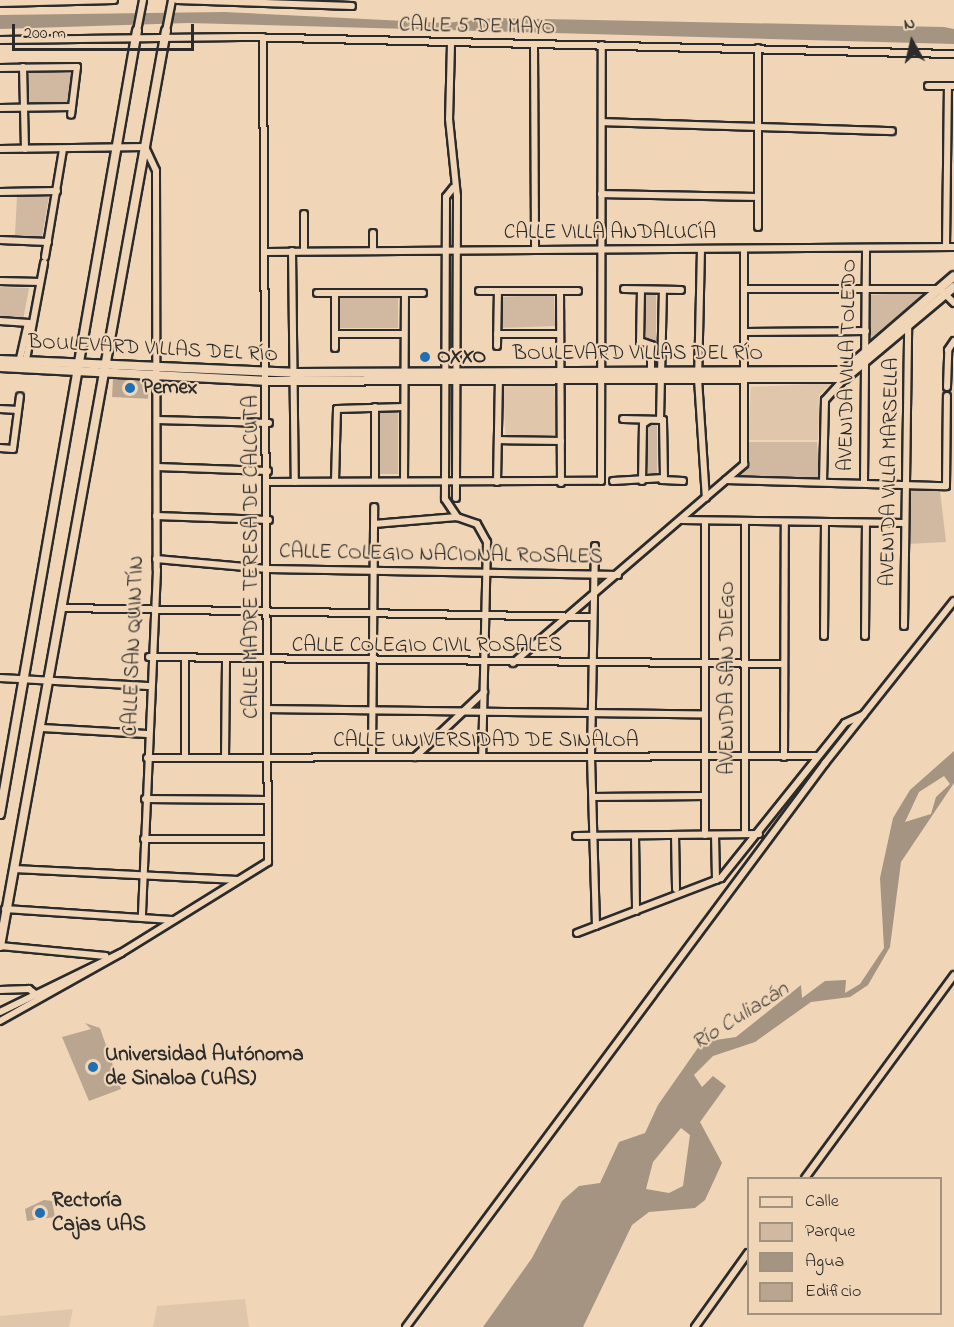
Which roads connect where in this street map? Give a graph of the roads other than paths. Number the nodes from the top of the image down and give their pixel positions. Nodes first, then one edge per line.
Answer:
1 (114, 0) edge
2 (174, 1) edge
3 (0, 3) edge
4 (142, 3) edge
5 (352, 6) dead end
6 (136, 34) junction
7 (166, 35) junction
8 (263, 37) junction
9 (0, 40) edge
10 (451, 44) junction
11 (602, 45) junction
12 (534, 46) junction
13 (758, 48) junction
14 (954, 54) edge
15 (0, 68) edge
16 (23, 68) junction
17 (928, 86) dead end
18 (951, 86) edge
19 (72, 107) junction
20 (0, 108) edge
21 (24, 108) junction
22 (71, 115) dead end
23 (602, 122) junction
24 (756, 127) junction
25 (950, 128) edge
26 (892, 130) dead end
27 (114, 147) junction
28 (146, 147) junction
29 (0, 149) edge
30 (26, 149) junction
31 (63, 149) junction
32 (950, 167) edge
33 (453, 188) junction
34 (57, 191) junction
35 (0, 192) edge
36 (601, 194) junction
37 (754, 197) junction
38 (304, 214) dead end
39 (758, 227) dead end
40 (373, 233) dead end
41 (0, 240) edge
42 (48, 242) junction
43 (946, 247) junction
44 (954, 247) edge
45 (866, 248) junction
46 (601, 249) junction
47 (701, 249) junction
48 (744, 249) junction
49 (445, 250) junction
50 (457, 250) junction
51 (534, 250) junction
52 (292, 251) junction
53 (303, 251) junction
54 (373, 251) junction
55 (266, 252) junction
56 (954, 276) edge
57 (0, 281) edge
58 (40, 282) junction
59 (954, 287) edge
60 (744, 289) junction
61 (866, 289) junction
62 (624, 290) dead end
63 (641, 290) junction
64 (663, 290) junction
65 (681, 290) dead end
66 (479, 291) dead end
67 (498, 291) junction
68 (560, 291) junction
69 (578, 291) dead end
70 (943, 291) junction
71 (317, 293) dead end
72 (405, 293) junction
73 (423, 293) dead end
74 (335, 294) junction
75 (954, 303) edge
76 (0, 321) edge
77 (906, 322) junction
78 (30, 323) junction
79 (866, 331) junction
80 (745, 332) junction
81 (335, 334) junction
82 (404, 334) junction
83 (497, 334) junction
84 (560, 334) junction
85 (954, 341) edge
86 (497, 346) dead end
87 (336, 348) dead end
88 (866, 352) junction
89 (0, 360) edge
90 (865, 361) junction
91 (22, 365) junction
92 (0, 367) edge
93 (77, 368) junction
94 (104, 370) junction
95 (157, 371) junction
96 (950, 371) edge
97 (745, 375) junction
98 (445, 376) junction
99 (456, 376) junction
100 (560, 376) junction
101 (603, 376) junction
102 (655, 376) junction
103 (698, 376) junction
104 (269, 377) junction
105 (293, 377) junction
106 (404, 377) junction
107 (845, 378) junction
108 (499, 380) junction
109 (947, 387) dead end
110 (20, 396) dead end
111 (947, 396) dead end
112 (375, 407) junction
113 (404, 407) junction
114 (0, 409) edge
115 (18, 410) junction
116 (951, 411) edge
117 (623, 418) dead end
118 (158, 420) junction
119 (649, 420) junction
120 (660, 420) junction
121 (269, 423) junction
122 (498, 440) junction
123 (561, 441) junction
124 (0, 448) edge
125 (950, 451) edge
126 (157, 467) junction
127 (268, 471) junction
128 (663, 477) junction
129 (726, 480) junction
130 (335, 481) junction
131 (375, 481) junction
132 (404, 481) junction
133 (613, 481) dead end
134 (642, 481) junction
135 (683, 481) dead end
136 (268, 482) junction
137 (295, 482) junction
138 (445, 482) junction
139 (456, 482) junction
140 (497, 482) junction
141 (561, 483) junction
142 (823, 483) junction
143 (864, 483) junction
144 (906, 483) junction
145 (946, 486) junction
146 (954, 489) edge
147 (456, 498) dead end
148 (706, 498) junction
149 (374, 507) dead end
150 (156, 516) junction
151 (457, 517) junction
152 (269, 520) junction
153 (681, 520) junction
154 (705, 521) junction
155 (745, 521) junction
156 (785, 522) junction
157 (825, 522) junction
158 (866, 523) junction
159 (905, 523) junction
160 (374, 524) junction
161 (595, 546) dead end
162 (156, 559) junction
163 (268, 568) junction
164 (488, 569) junction
165 (375, 570) junction
166 (592, 571) junction
167 (618, 575) junction
168 (592, 597) junction
169 (954, 601) edge
170 (63, 608) junction
171 (153, 609) junction
172 (268, 615) junction
173 (374, 615) junction
174 (486, 616) junction
175 (566, 617) junction
176 (592, 617) junction
177 (904, 626) dead end
178 (824, 636) dead end
179 (865, 636) dead end
180 (149, 657) junction
181 (184, 659) junction
182 (226, 660) junction
183 (268, 662) junction
184 (373, 663) junction
185 (485, 663) junction
186 (512, 663) junction
187 (592, 663) junction
188 (705, 664) junction
189 (745, 664) junction
190 (784, 664) junction
191 (0, 678) edge
192 (24, 679) junction
193 (49, 681) junction
194 (148, 686) junction
195 (484, 692) junction
196 (267, 709) junction
197 (373, 710) junction
198 (463, 711) junction
199 (483, 711) junction
200 (592, 713) junction
201 (705, 714) junction
202 (863, 715) junction
203 (42, 728) junction
204 (147, 734) junction
205 (817, 756) junction
206 (372, 757) junction
207 (415, 757) junction
208 (482, 757) junction
209 (591, 757) junction
210 (745, 757) junction
211 (784, 757) junction
212 (147, 758) junction
213 (185, 758) junction
214 (225, 758) junction
215 (268, 758) junction
216 (705, 758) junction
217 (705, 796) junction
218 (592, 797) junction
219 (145, 799) junction
220 (268, 800) junction
221 (0, 814) edge
222 (745, 834) junction
223 (759, 834) junction
224 (675, 835) junction
225 (705, 835) junction
226 (715, 835) junction
227 (576, 836) dead end
228 (594, 836) junction
229 (635, 836) junction
230 (144, 839) junction
231 (268, 839) junction
232 (14, 869) junction
233 (144, 878) junction
234 (239, 880) junction
235 (716, 880) junction
236 (675, 889) dead end
237 (5, 909) junction
238 (636, 911) junction
239 (142, 918) junction
240 (173, 920) junction
241 (596, 926) junction
242 (577, 933) dead end
243 (0, 946) edge
244 (120, 955) junction
245 (107, 956) junction
246 (954, 975) edge
247 (0, 990) edge
248 (37, 993) junction
249 (42, 1002) junction
250 (0, 1012) edge
251 (0, 1021) edge
252 (807, 1177) edge
253 (747, 1254) edge
254 (406, 1327) edge
255 (695, 1327) edge

1 - 3 street
2 - 5 street
2 - 7 street
4 - 6 street
6 - 7 street, CALLE 5 DE MAYO
6 - 9 street, CALLE 5 DE MAYO
6 - 27 street
7 - 8 street, CALLE 5 DE MAYO
7 - 28 street
8 - 10 street, CALLE 5 DE MAYO
8 - 55 street, CALLE MADRE TERESA DE CALCUTA
10 - 12 street, CALLE 5 DE MAYO
10 - 33 street
11 - 12 street, CALLE 5 DE MAYO
11 - 13 street, CALLE 5 DE MAYO
11 - 23 street
12 - 51 street
13 - 14 street, CALLE 5 DE MAYO
13 - 24 street
15 - 16 street
16 - 19 street
16 - 21 street
17 - 18 street
18 - 25 street
19 - 21 street
19 - 22 street
20 - 21 street
21 - 30 street
23 - 24 street
23 - 36 street
24 - 26 street
24 - 37 street
25 - 32 street
27 - 28 street
27 - 31 street
27 - 93 street
28 - 94 street
28 - 95 street, CALLE SAN QUINTÍN
29 - 30 street
30 - 31 street
31 - 34 street
32 - 43 street
33 - 49 street
33 - 50 street
34 - 35 street
34 - 42 street
36 - 37 street
36 - 46 street
37 - 39 street
38 - 53 street
40 - 54 street
41 - 42 street
42 - 58 street
43 - 44 street, CALLE VILLA ANDALUCÍA
43 - 45 street, CALLE VILLA ANDALUCÍA
45 - 48 street, CALLE VILLA ANDALUCÍA
45 - 61 street, AVENIDA VILLA TOLEDO
46 - 47 street, CALLE VILLA ANDALUCÍA
46 - 51 street, CALLE VILLA ANDALUCÍA
46 - 101 street
47 - 48 street, CALLE VILLA ANDALUCÍA
47 - 103 street
48 - 60 street
49 - 50 street, CALLE VILLA ANDALUCÍA
49 - 54 street, CALLE VILLA ANDALUCÍA
49 - 98 street
50 - 51 street, CALLE VILLA ANDALUCÍA
50 - 99 street
52 - 53 street, CALLE VILLA ANDALUCÍA
52 - 55 street, CALLE VILLA ANDALUCÍA
52 - 105 street
53 - 54 street, CALLE VILLA ANDALUCÍA
55 - 104 street, CALLE MADRE TERESA DE CALCUTA
56 - 70 street, BOULEVARD VILLAS DEL RÍO
57 - 58 street
58 - 78 street
59 - 70 street, BOULEVARD VILLAS DEL RÍO
60 - 61 street
60 - 80 street
61 - 70 street
61 - 79 street, AVENIDA VILLA TOLEDO
62 - 63 street
63 - 64 street
63 - 102 street
64 - 65 street
64 - 102 street
66 - 67 street
67 - 68 street
67 - 83 street
68 - 69 street
68 - 84 street
70 - 75 street
70 - 77 street, BOULEVARD VILLAS DEL RÍO
71 - 74 street
72 - 73 street
72 - 74 street
72 - 82 street
74 - 81 street
76 - 78 street
77 - 88 street, BOULEVARD VILLAS DEL RÍO
77 - 90 street, BOULEVARD VILLAS DEL RÍO
77 - 144 street, AVENIDA VILLA MARSELLA
78 - 91 street
79 - 80 street
79 - 88 street, AVENIDA VILLA TOLEDO
80 - 97 street
81 - 82 street
81 - 87 street
82 - 106 street
83 - 84 street
83 - 86 street
84 - 100 street
85 - 96 street
88 - 90 street, AVENIDA VILLA TOLEDO
88 - 97 street, BOULEVARD VILLAS DEL RÍO
89 - 91 street, BOULEVARD VILLAS DEL RÍO
90 - 107 street, BOULEVARD VILLAS DEL RÍO
90 - 143 street, AVENIDA VILLA TOLEDO
91 - 92 street, BOULEVARD VILLAS DEL RÍO
91 - 93 street, BOULEVARD VILLAS DEL RÍO
93 - 94 street, BOULEVARD VILLAS DEL RÍO
93 - 192 street
94 - 95 street, BOULEVARD VILLAS DEL RÍO
94 - 170 street
95 - 104 street, BOULEVARD VILLAS DEL RÍO
95 - 118 street, CALLE SAN QUINTÍN
96 - 109 street
97 - 103 street, BOULEVARD VILLAS DEL RÍO
97 - 107 street, BOULEVARD VILLAS DEL RÍO
97 - 129 street
98 - 99 street, BOULEVARD VILLAS DEL RÍO
98 - 106 street, BOULEVARD VILLAS DEL RÍO
98 - 138 street
99 - 100 street, BOULEVARD VILLAS DEL RÍO
99 - 108 street, BOULEVARD VILLAS DEL RÍO
99 - 139 street
100 - 101 street, BOULEVARD VILLAS DEL RÍO
100 - 108 street, BOULEVARD VILLAS DEL RÍO
100 - 123 street
101 - 102 street, BOULEVARD VILLAS DEL RÍO
101 - 141 street
102 - 103 street, BOULEVARD VILLAS DEL RÍO
102 - 120 street
103 - 148 street
104 - 105 street, BOULEVARD VILLAS DEL RÍO
104 - 121 street, CALLE MADRE TERESA DE CALCUTA
105 - 106 street, BOULEVARD VILLAS DEL RÍO
105 - 137 street
106 - 113 street
107 - 142 street
108 - 122 street
110 - 115 street
111 - 116 street
112 - 113 street
112 - 130 street
112 - 131 street
113 - 132 street
114 - 115 street
115 - 124 street
116 - 125 street
117 - 119 street
118 - 121 street
118 - 126 street, CALLE SAN QUINTÍN
119 - 120 street
119 - 134 street
120 - 128 street
121 - 127 street, CALLE MADRE TERESA DE CALCUTA
122 - 123 street
122 - 140 street
123 - 141 street
125 - 145 street
126 - 127 street
126 - 150 street, CALLE SAN QUINTÍN
127 - 136 street, CALLE MADRE TERESA DE CALCUTA
128 - 134 street
128 - 135 street
129 - 142 street
129 - 148 street
130 - 131 street
130 - 137 street
131 - 132 street
132 - 138 street
133 - 134 street
136 - 137 street
136 - 152 street, CALLE MADRE TERESA DE CALCUTA
138 - 139 street
138 - 151 street
139 - 140 street
139 - 147 street
140 - 141 street
142 - 143 street
143 - 144 street
144 - 145 street
144 - 159 street, AVENIDA VILLA MARSELLA
145 - 146 street
148 - 153 street
149 - 160 street
150 - 152 street
150 - 162 street, CALLE SAN QUINTÍN
151 - 160 street
151 - 164 street
152 - 163 street, CALLE MADRE TERESA DE CALCUTA
153 - 154 street
153 - 167 street
154 - 155 street
154 - 188 street
155 - 156 street
155 - 189 street, AVENIDA SAN DIEGO
156 - 157 street
156 - 190 street
157 - 158 street
157 - 178 street
158 - 159 street
158 - 179 street
159 - 177 street, AVENIDA VILLA MARSELLA
160 - 165 street
161 - 166 street
162 - 163 street, CALLE COLEGIO NACIONAL ROSALES
162 - 171 street, CALLE SAN QUINTÍN
163 - 165 street, CALLE COLEGIO NACIONAL ROSALES
163 - 172 street, CALLE MADRE TERESA DE CALCUTA
164 - 165 street, CALLE COLEGIO NACIONAL ROSALES
164 - 166 street, CALLE COLEGIO NACIONAL ROSALES
164 - 174 street
165 - 173 street
166 - 167 street, CALLE COLEGIO NACIONAL ROSALES
166 - 168 street
167 - 168 street
168 - 175 street
168 - 176 street
169 - 202 street
170 - 171 street
170 - 193 street
171 - 172 street
171 - 180 street, CALLE SAN QUINTÍN
172 - 173 street
172 - 183 street, CALLE MADRE TERESA DE CALCUTA
173 - 174 street
173 - 184 street
174 - 175 street
174 - 185 street
175 - 176 street
175 - 186 street
176 - 187 street
180 - 181 street, CALLE COLEGIO CIVIL ROSALES
180 - 194 street, CALLE SAN QUINTÍN
181 - 182 street, CALLE COLEGIO CIVIL ROSALES
181 - 213 street
182 - 183 street, CALLE COLEGIO CIVIL ROSALES
182 - 214 street
183 - 184 street, CALLE COLEGIO CIVIL ROSALES
183 - 196 street, CALLE MADRE TERESA DE CALCUTA
184 - 185 street, CALLE COLEGIO CIVIL ROSALES
184 - 197 street
185 - 186 street, CALLE COLEGIO CIVIL ROSALES
185 - 195 street
186 - 187 street, CALLE COLEGIO CIVIL ROSALES
187 - 188 street, CALLE COLEGIO CIVIL ROSALES
187 - 200 street
188 - 189 street, CALLE COLEGIO CIVIL ROSALES
188 - 201 street
189 - 190 street, CALLE COLEGIO CIVIL ROSALES
189 - 210 street, AVENIDA SAN DIEGO
190 - 211 street
191 - 192 street
192 - 193 street
192 - 221 street
193 - 194 street
193 - 203 street
194 - 204 street, CALLE SAN QUINTÍN
195 - 198 street
195 - 199 street
196 - 197 street
196 - 215 street, CALLE MADRE TERESA DE CALCUTA
197 - 198 street
197 - 206 street
198 - 199 street
198 - 207 street
199 - 200 street
199 - 208 street
200 - 201 street
200 - 209 street
201 - 216 street
202 - 205 street
202 - 254 street
203 - 204 street
203 - 232 street
204 - 212 street, CALLE SAN QUINTÍN
205 - 211 street, CALLE UNIVERSIDAD DE SINALOA
205 - 223 street
206 - 207 street, CALLE UNIVERSIDAD DE SINALOA
206 - 215 street, CALLE UNIVERSIDAD DE SINALOA
207 - 208 street, CALLE UNIVERSIDAD DE SINALOA
208 - 209 street, CALLE UNIVERSIDAD DE SINALOA
209 - 216 street, CALLE UNIVERSIDAD DE SINALOA
209 - 218 street
210 - 211 street, CALLE UNIVERSIDAD DE SINALOA
210 - 216 street, CALLE UNIVERSIDAD DE SINALOA
210 - 222 street, AVENIDA SAN DIEGO
212 - 213 street, CALLE UNIVERSIDAD DE SINALOA
212 - 219 street, CALLE SAN QUINTÍN
213 - 214 street, CALLE UNIVERSIDAD DE SINALOA
214 - 215 street, CALLE UNIVERSIDAD DE SINALOA
215 - 220 street, CALLE MADRE TERESA DE CALCUTA
216 - 217 street
217 - 218 street
217 - 225 street
218 - 228 street
219 - 220 street
219 - 230 street, CALLE SAN QUINTÍN
220 - 231 street, CALLE MADRE TERESA DE CALCUTA
222 - 223 street
222 - 226 street
223 - 235 street
224 - 225 street
224 - 229 street
224 - 236 street
225 - 226 street
226 - 235 street
227 - 228 street
228 - 229 street
228 - 241 street
229 - 238 street
230 - 231 street
230 - 233 street, CALLE SAN QUINTÍN
231 - 234 street, CALLE MADRE TERESA DE CALCUTA
232 - 233 street
232 - 237 street
233 - 234 street
233 - 239 street, CALLE SAN QUINTÍN
234 - 240 street
235 - 238 street
237 - 239 street
237 - 243 street
238 - 241 street
239 - 240 street
240 - 244 street
241 - 242 street
243 - 245 street
244 - 245 street
244 - 249 street
245 - 248 street
246 - 252 street
247 - 248 street
248 - 249 street
248 - 250 street
249 - 251 street
253 - 255 street

